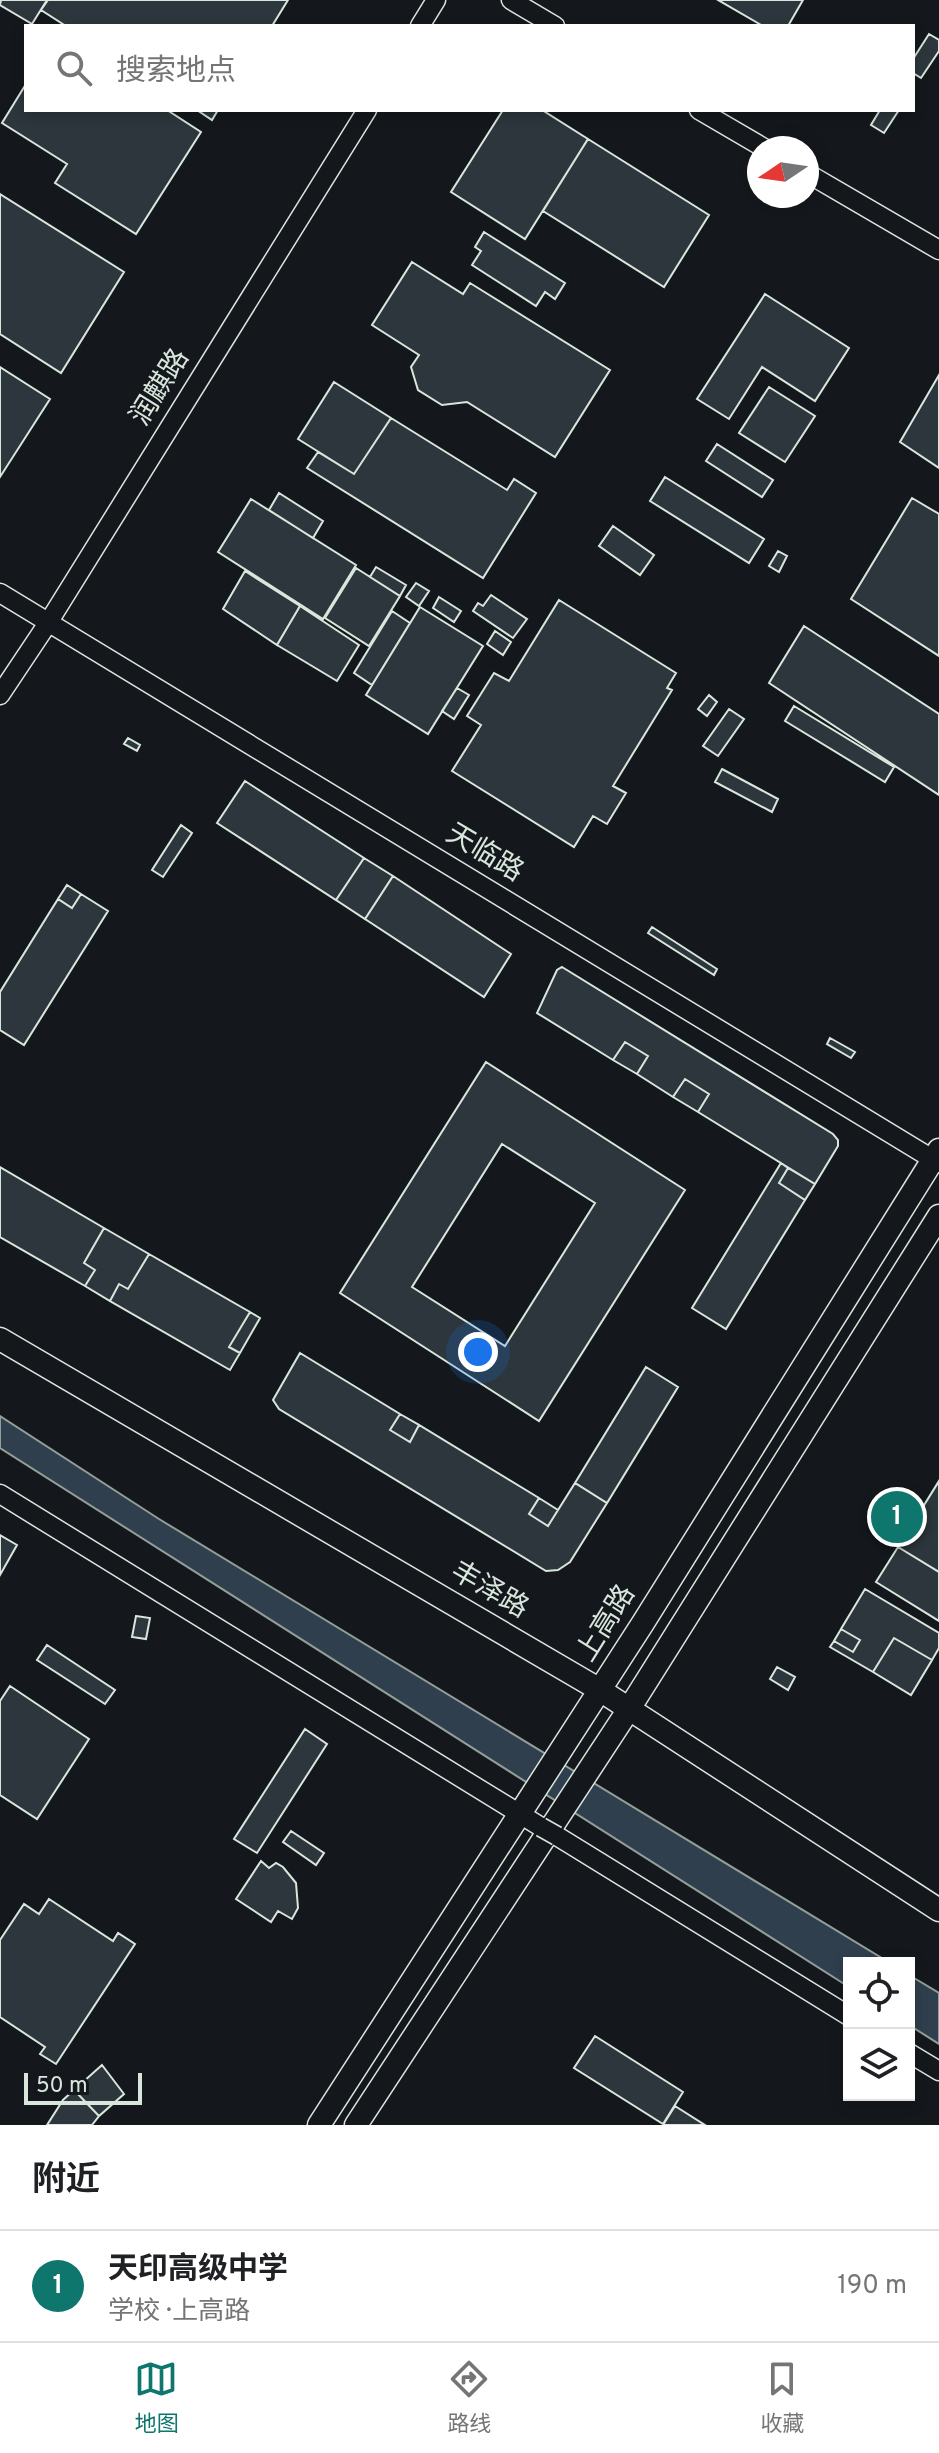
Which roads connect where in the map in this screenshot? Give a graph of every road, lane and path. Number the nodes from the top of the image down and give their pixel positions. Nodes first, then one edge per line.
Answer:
1 (436, 0) edge
2 (511, 0) edge
3 (421, 24) edge
4 (552, 24) edge
5 (366, 112) edge
6 (702, 112) edge
7 (747, 138) edge
8 (819, 180) edge
9 (939, 250) edge
10 (0, 593) edge
11 (48, 623) junction
12 (0, 695) edge
13 (937, 1157) edge
14 (939, 1216) edge
15 (0, 1339) edge
16 (0, 1494) edge
17 (600, 1690) junction
18 (629, 1709) junction
19 (520, 1814) junction
20 (939, 1910) edge
21 (843, 2012) edge
22 (915, 2057) edge
23 (939, 2071) edge
24 (319, 2125) edge
25 (356, 2125) edge

1 - 3 street
2 - 4 street
5 - 11 street, 润麒路
6 - 7 street
8 - 9 street
10 - 11 street, 天临路
11 - 12 street, 润麒路
11 - 13 street, 天临路
13 - 17 main road, 上高路
14 - 18 main road
15 - 17 main road, 丰泽路
16 - 19 street
17 - 18 main road, 丰泽路
17 - 19 main road, 上高路
18 - 20 main road, 丰泽路
18 - 25 main road
19 - 21 street
19 - 24 main road, 上高路
22 - 23 street

